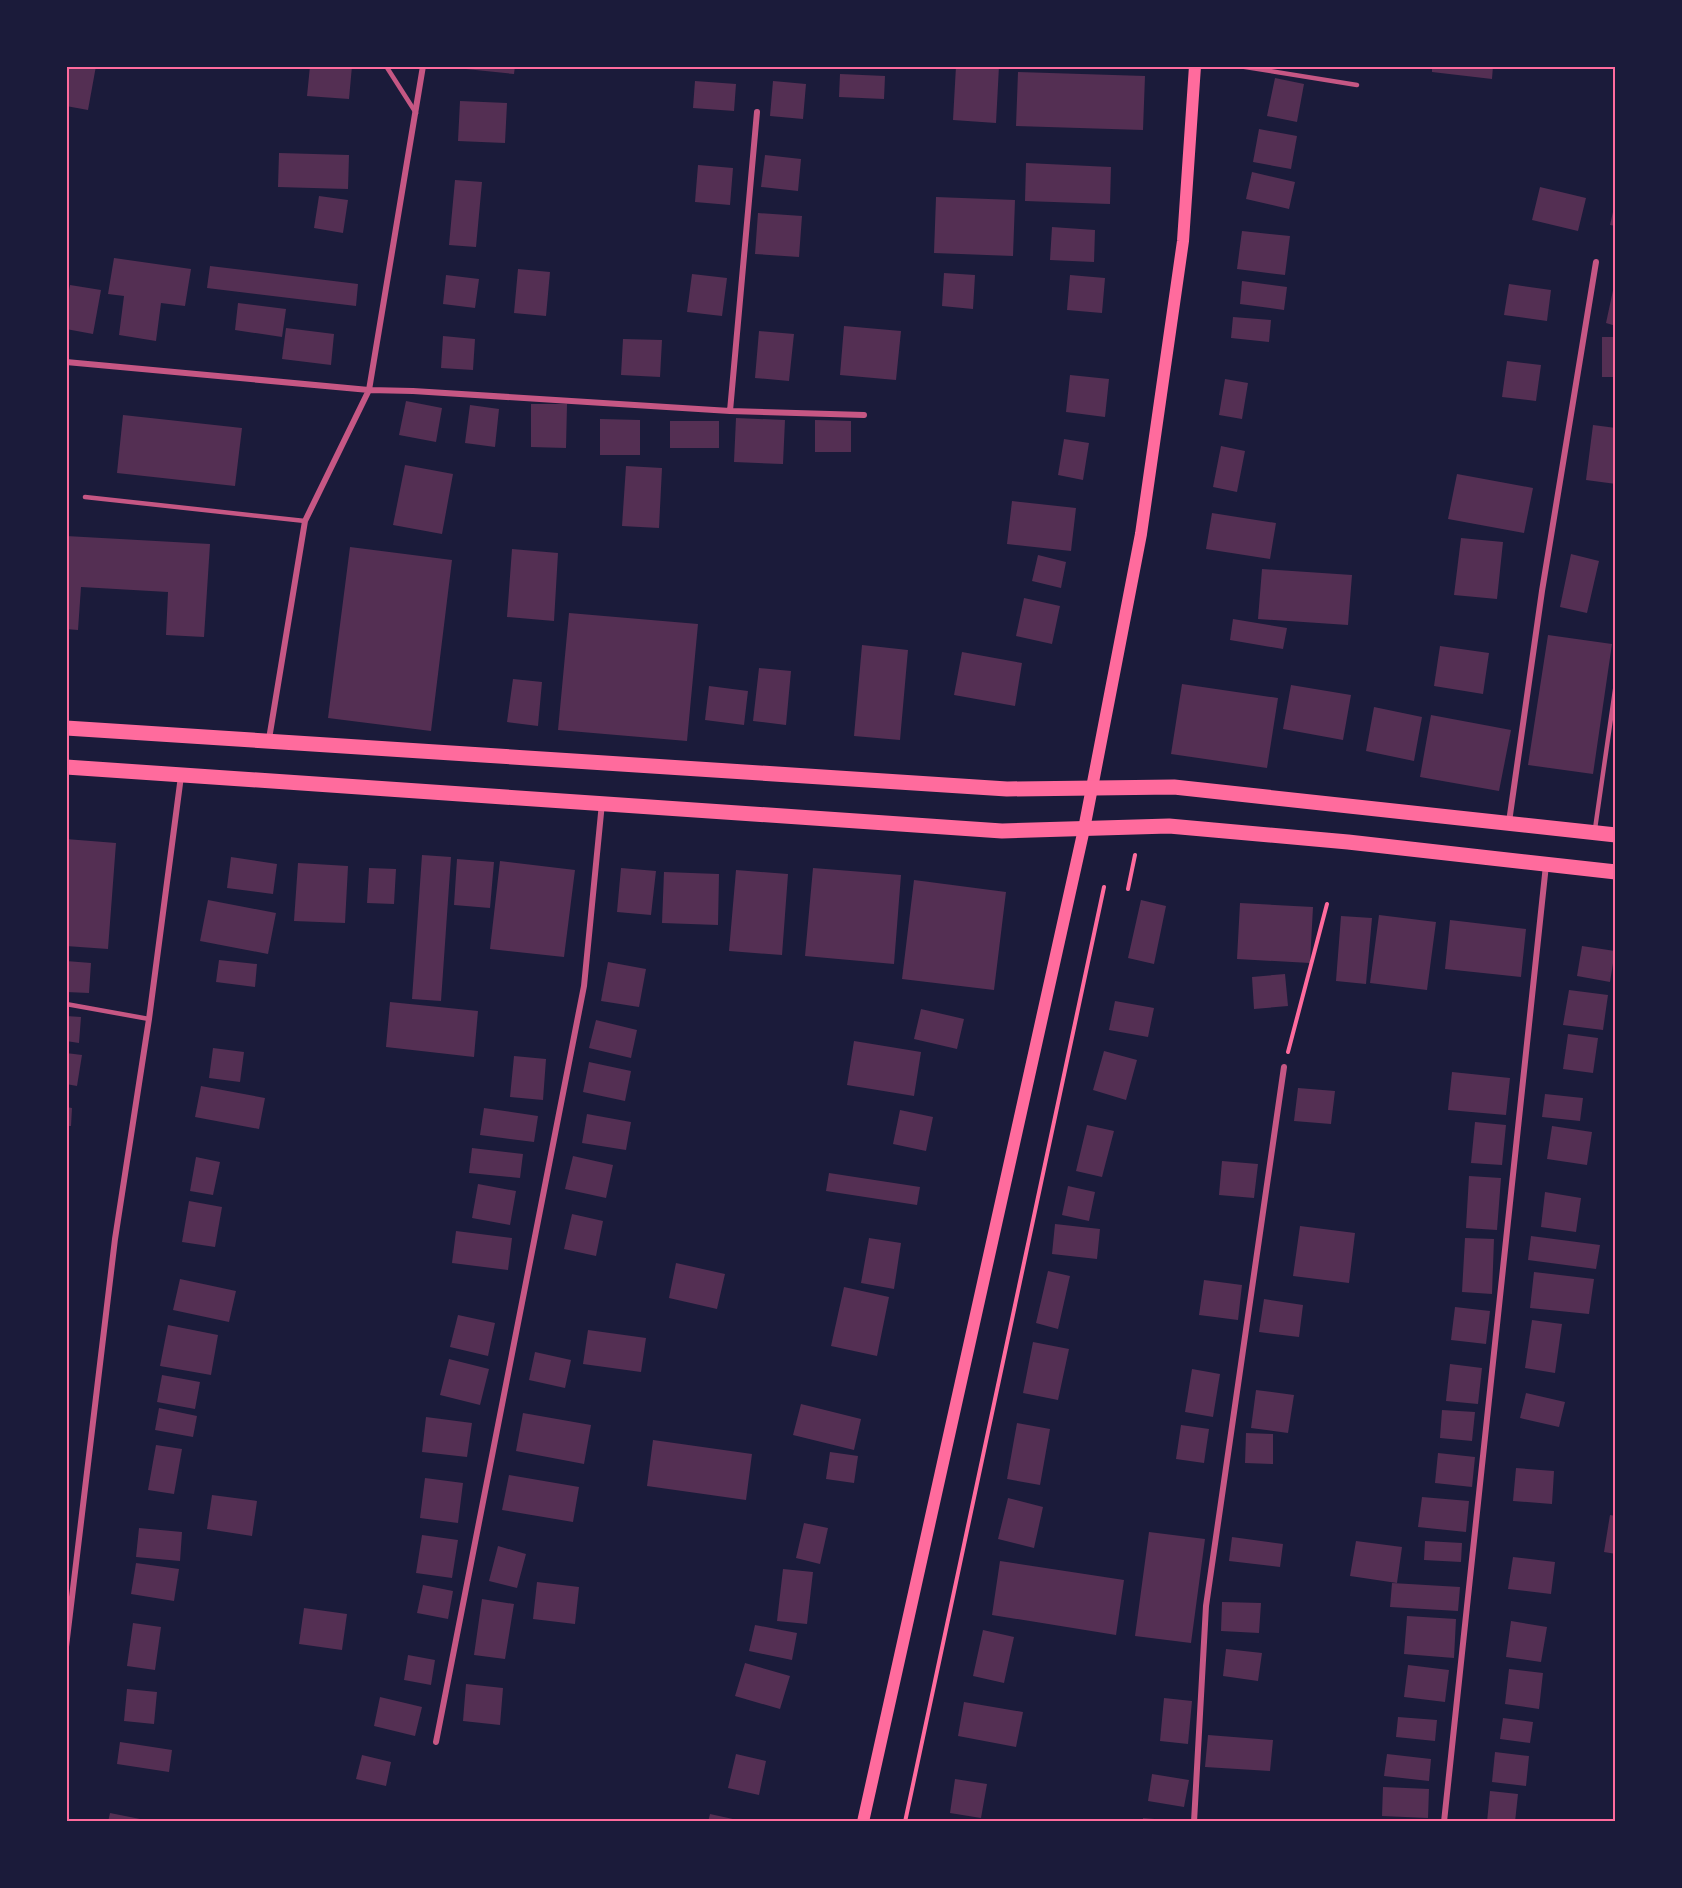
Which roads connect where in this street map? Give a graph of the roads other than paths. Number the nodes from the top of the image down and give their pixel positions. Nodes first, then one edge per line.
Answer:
1 (386, 66) edge
2 (423, 66) edge
3 (1195, 66) edge
4 (1239, 66) edge
5 (1357, 85) dead end
6 (757, 112) dead end
7 (416, 113) junction
8 (1596, 262) dead end
9 (66, 362) edge
10 (369, 390) junction
11 (730, 411) junction
12 (864, 415) dead end
13 (85, 497) dead end
14 (305, 520) junction
15 (1616, 684) edge
16 (66, 728) edge
17 (268, 741) junction
18 (66, 767) edge
19 (181, 776) junction
20 (1092, 788) junction
21 (602, 802) junction
22 (1508, 823) junction
23 (1084, 829) junction
24 (1594, 832) junction
25 (1616, 835) edge
26 (1546, 864) junction
27 (1616, 872) edge
28 (66, 1004) edge
29 (149, 1018) junction
30 (1284, 1067) road end
31 (66, 1647) edge
32 (436, 1742) dead end
33 (863, 1822) edge
34 (1194, 1822) edge
35 (1444, 1822) edge

1 - 7 lane
2 - 7 street
3 - 20 main road
4 - 5 lane
6 - 11 street
7 - 10 street
8 - 22 street
9 - 10 street
10 - 11 street
10 - 14 street
11 - 12 street
13 - 14 lane
14 - 17 street
15 - 24 lane
16 - 17 main road
17 - 20 main road
18 - 19 main road
19 - 21 main road
19 - 29 street
20 - 22 main road
20 - 23 main road
21 - 23 main road
21 - 32 street
22 - 24 main road
23 - 26 main road
23 - 33 main road
24 - 25 main road
26 - 27 main road
26 - 35 street
28 - 29 lane
29 - 31 street
30 - 34 street

